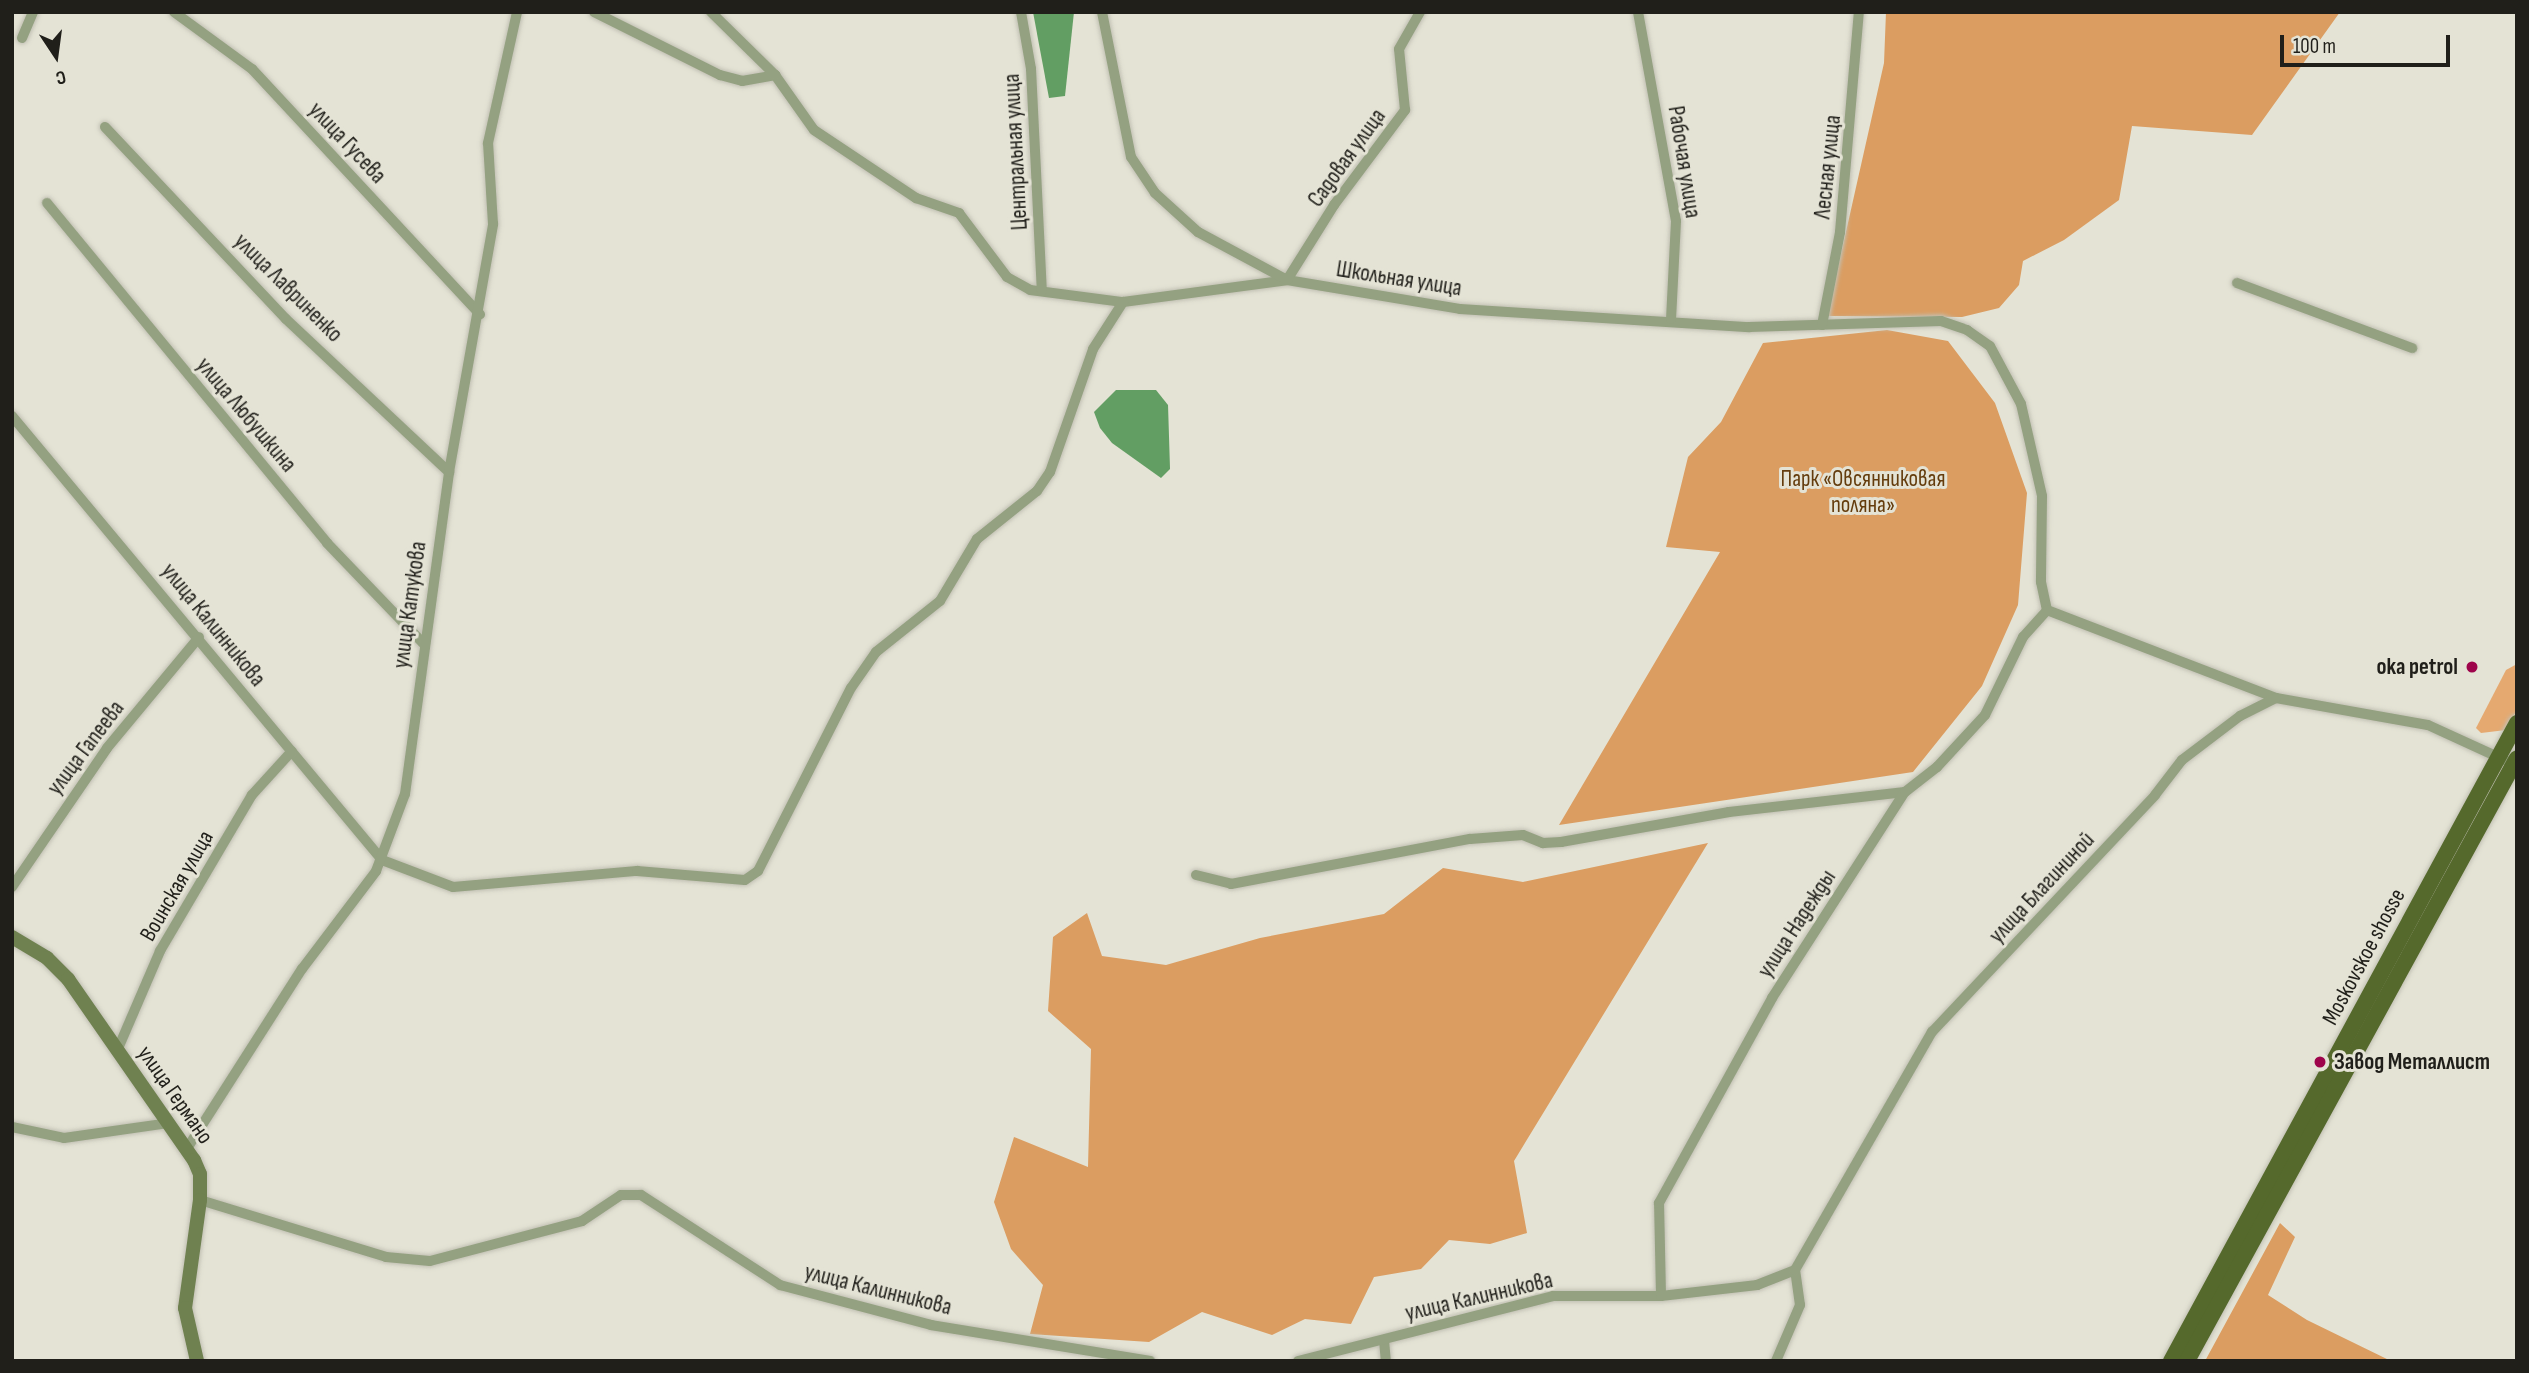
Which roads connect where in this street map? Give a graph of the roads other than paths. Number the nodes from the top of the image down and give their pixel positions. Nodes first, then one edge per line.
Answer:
1 (33, 12) edge
2 (174, 12) edge
3 (517, 12) edge
4 (594, 12) edge
5 (711, 12) edge
6 (1021, 12) edge
7 (1102, 12) edge
8 (1420, 12) edge
9 (1637, 12) edge
10 (1859, 12) edge
11 (22, 38) dead end
12 (775, 75) junction
13 (105, 127) dead end
14 (47, 203) dead end
15 (1287, 280) junction
16 (2237, 283) dead end
17 (1042, 291) junction
18 (1124, 302) junction
19 (480, 314) junction
20 (1671, 319) junction
21 (1822, 325) junction
22 (2412, 348) dead end
23 (12, 416) edge
24 (449, 472) junction
25 (2047, 610) junction
26 (199, 637) junction
27 (424, 644) junction
28 (2276, 698) junction
29 (2517, 723) edge
30 (292, 751) junction
31 (2510, 759) edge
32 (1905, 792) junction
33 (382, 860) junction
34 (1196, 875) dead end
35 (12, 887) edge
36 (12, 937) edge
37 (116, 1052) junction
38 (170, 1123) junction
39 (12, 1127) edge
40 (188, 1147) junction
41 (200, 1200) junction
42 (1795, 1269) junction
43 (1661, 1296) junction
44 (1384, 1340) junction
45 (197, 1361) edge
46 (1150, 1361) edge
47 (1298, 1361) edge
48 (1386, 1361) edge
49 (1776, 1361) edge
50 (2171, 1361) edge
51 (2187, 1361) edge

1 - 11 street
2 - 19 street, улица Гусева
3 - 19 street, улица Катукова
4 - 12 street
5 - 12 street, Школьная улица
6 - 17 street, Центральная улица
7 - 15 street
8 - 15 street, Садовая улица
9 - 20 street, Рабочая улица
10 - 21 street, Лесная улица
12 - 17 street, Школьная улица
13 - 24 street, улица Лавриненко
14 - 27 street, улица Любушкина
15 - 18 street, Школьная улица
15 - 20 street, Школьная улица
16 - 22 street
17 - 18 street, Школьная улица
18 - 33 street
19 - 24 street, улица Катукова
20 - 21 street, Школьная улица
21 - 25 street, Школьная улица
23 - 26 street, улица Калинникова
24 - 27 street, улица Катукова
25 - 28 street
25 - 32 street, улица Надежды
26 - 30 street, улица Калинникова
26 - 35 street, улица Гапеева
27 - 33 street, улица Катукова
28 - 31 street
28 - 42 street, улица Благининой
29 - 31 main road, Moskovskoe shosse
30 - 33 street, улица Калинникова
30 - 37 street, Воинская улица
31 - 50 main road, Moskovskoe shosse
31 - 51 main road, Moskovskoe shosse
32 - 34 street
32 - 43 street, улица Надежды
33 - 40 street, улица Катукова
36 - 37 main road, улица Германо
37 - 38 main road, улица Германо
38 - 39 street
38 - 40 main road, улица Германо
40 - 41 main road, улица Германо
41 - 45 main road, улица Германо
41 - 46 street, улица Калинникова
42 - 43 street, улица Калинникова
42 - 49 street
43 - 44 street, улица Калинникова
44 - 47 street, улица Калинникова
44 - 48 street

